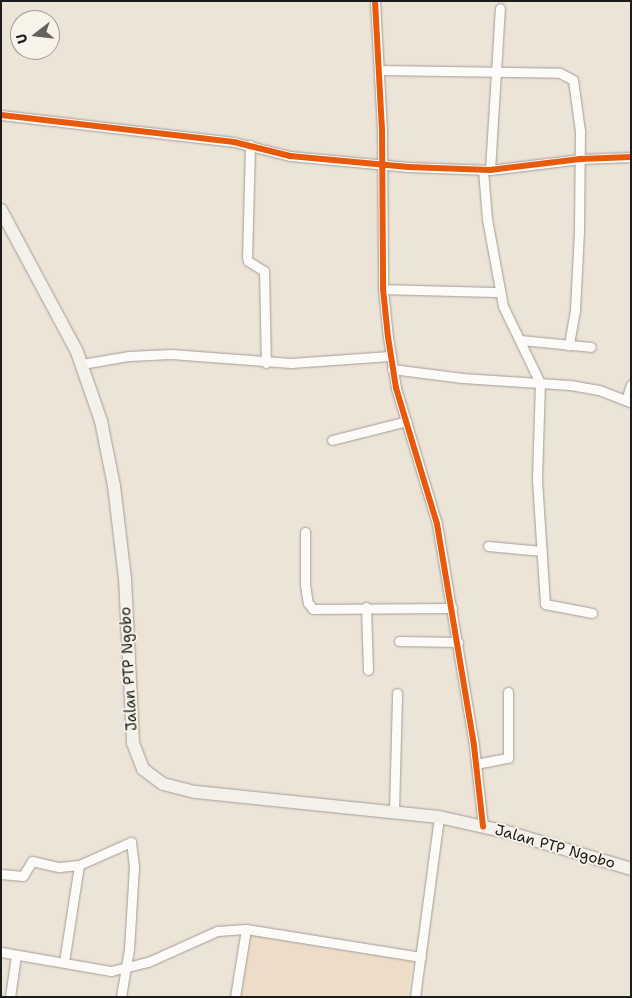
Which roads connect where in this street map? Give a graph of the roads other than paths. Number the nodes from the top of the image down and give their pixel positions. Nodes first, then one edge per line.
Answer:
1 (375, 1) edge
2 (500, 8) dead end
3 (380, 70) junction
4 (498, 73) junction
5 (1, 115) edge
6 (250, 145) junction
7 (631, 157) edge
8 (580, 159) junction
9 (383, 164) junction
10 (487, 170) junction
11 (1, 210) edge
12 (5, 224) edge
13 (383, 289) junction
14 (499, 292) junction
15 (520, 340) junction
16 (569, 345) junction
17 (590, 347) dead end
18 (390, 356) junction
19 (266, 363) junction
20 (82, 364) junction
21 (392, 369) junction
22 (540, 383) junction
23 (631, 384) edge
24 (628, 401) edge
25 (407, 421) junction
26 (332, 440) dead end
27 (305, 532) dead end
28 (488, 546) dead end
29 (542, 551) junction
30 (366, 607) junction
31 (452, 608) junction
32 (592, 613) dead end
33 (399, 641) dead end
34 (458, 642) junction
35 (368, 670) dead end
36 (508, 692) dead end
37 (397, 693) dead end
38 (476, 764) junction
39 (394, 811) junction
40 (439, 817) junction
41 (483, 826) junction
42 (79, 864) junction
43 (631, 869) edge
44 (1, 874) edge
45 (246, 929) junction
46 (1, 952) edge
47 (16, 955) junction
48 (421, 957) junction
49 (64, 962) junction
50 (127, 969) junction
51 (10, 997) edge
52 (121, 997) edge
53 (235, 997) edge
54 (415, 997) edge

1 - 3 street
2 - 4 street
3 - 4 street
3 - 9 street
4 - 8 street
4 - 10 street
5 - 6 street
6 - 9 street
6 - 19 street
7 - 8 street
8 - 10 street
8 - 16 street
9 - 10 street
9 - 13 street
10 - 14 street
11 - 12 main road, Jalan PTP Ngobo
12 - 20 main road, Jalan PTP Ngobo
13 - 14 street
13 - 18 street
14 - 15 street
15 - 16 street
15 - 22 street
16 - 17 street
18 - 19 street
18 - 21 street
19 - 20 street
20 - 39 main road, Jalan PTP Ngobo
21 - 22 street
21 - 25 street
22 - 24 street
22 - 29 street
23 - 24 street
25 - 26 street
25 - 31 street
27 - 30 street
28 - 29 street
29 - 32 street
30 - 31 street
30 - 35 street
31 - 34 street
33 - 34 street
34 - 38 street
36 - 38 street
37 - 39 street
38 - 41 street
39 - 40 main road, Jalan PTP Ngobo
40 - 41 main road, Jalan PTP Ngobo
40 - 48 street
41 - 43 main road, Jalan PTP Ngobo
42 - 44 street
42 - 49 street
42 - 50 street
45 - 48 street
45 - 50 street
45 - 53 street
46 - 47 street
47 - 49 street
47 - 51 street
48 - 54 street
49 - 50 street
50 - 52 street

